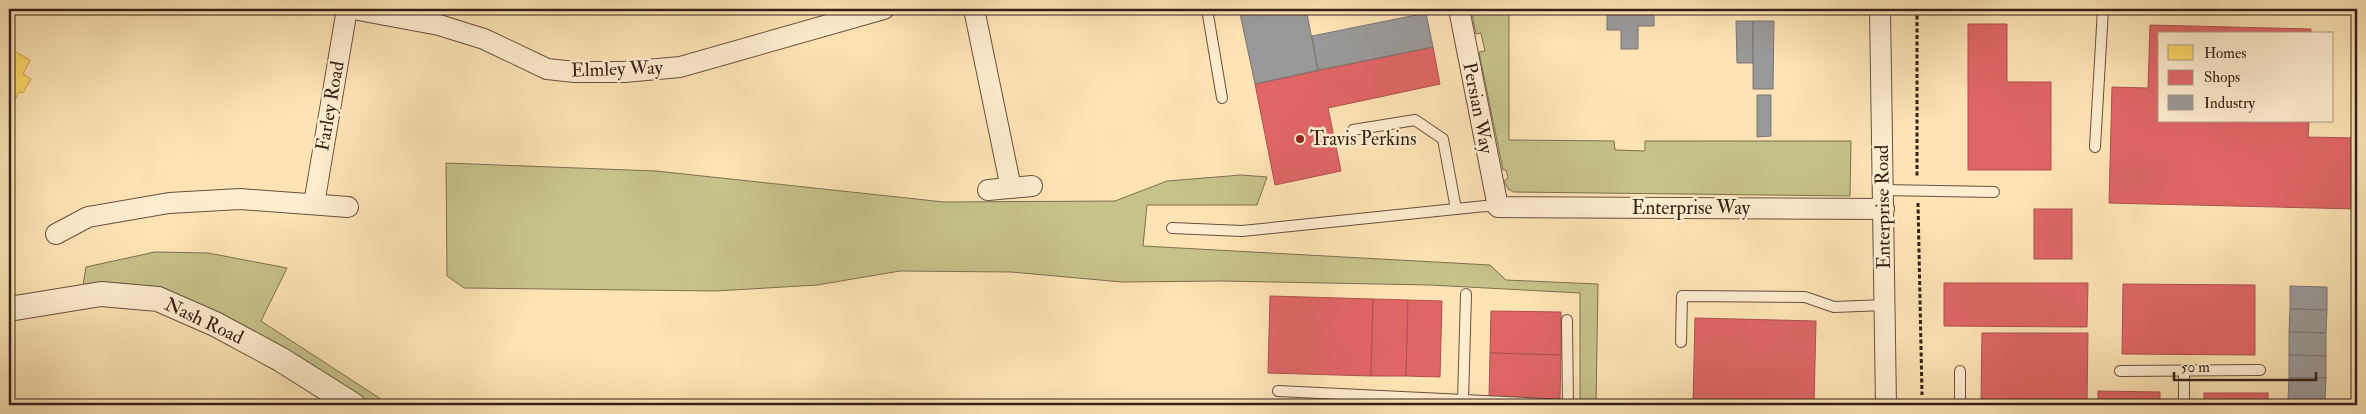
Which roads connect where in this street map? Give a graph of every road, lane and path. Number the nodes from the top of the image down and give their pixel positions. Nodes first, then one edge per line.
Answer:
1 (347, 9) edge
2 (353, 9) edge
3 (884, 9) edge
4 (974, 9) edge
5 (1207, 9) edge
6 (1459, 9) edge
7 (1880, 9) edge
8 (2103, 9) edge
9 (1222, 98) dead end
10 (1353, 130) dead end
11 (2095, 147) dead end
12 (1032, 186) dead end
13 (1011, 188) junction
14 (988, 190) dead end
15 (1994, 192) dead end
16 (1883, 200) junction
17 (314, 204) junction
18 (348, 207) dead end
19 (1498, 207) junction
20 (1456, 208) junction
21 (1172, 228) dead end
22 (56, 234) dead end
23 (1466, 294) dead end
24 (1884, 306) junction
25 (9, 309) edge
26 (1567, 320) dead end
27 (1680, 342) dead end
28 (2120, 370) dead end
29 (2184, 370) junction
30 (2260, 370) dead end
31 (1960, 371) dead end
32 (1278, 391) dead end
33 (1463, 401) junction
34 (353, 405) edge
35 (1566, 405) edge
36 (1886, 405) edge
37 (1930, 405) edge
38 (1960, 405) edge
39 (2184, 405) edge

1 - 17 street, Farley Road
2 - 3 street, Elmley Way
4 - 13 street
5 - 9 lane
6 - 19 street, Persian Way
7 - 16 street, Enterprise Road
8 - 11 lane
10 - 20 lane
12 - 13 street
13 - 14 street
15 - 16 lane
16 - 19 street, Enterprise Way
16 - 24 street, Enterprise Road
17 - 18 street
17 - 22 street
19 - 20 lane
20 - 21 lane
23 - 33 lane
24 - 27 lane
24 - 36 street, Enterprise Road
25 - 34 street, Nash Road
26 - 35 lane
28 - 29 lane
29 - 30 lane
29 - 39 lane
31 - 38 lane
32 - 33 lane
33 - 35 lane
37 - 38 lane

